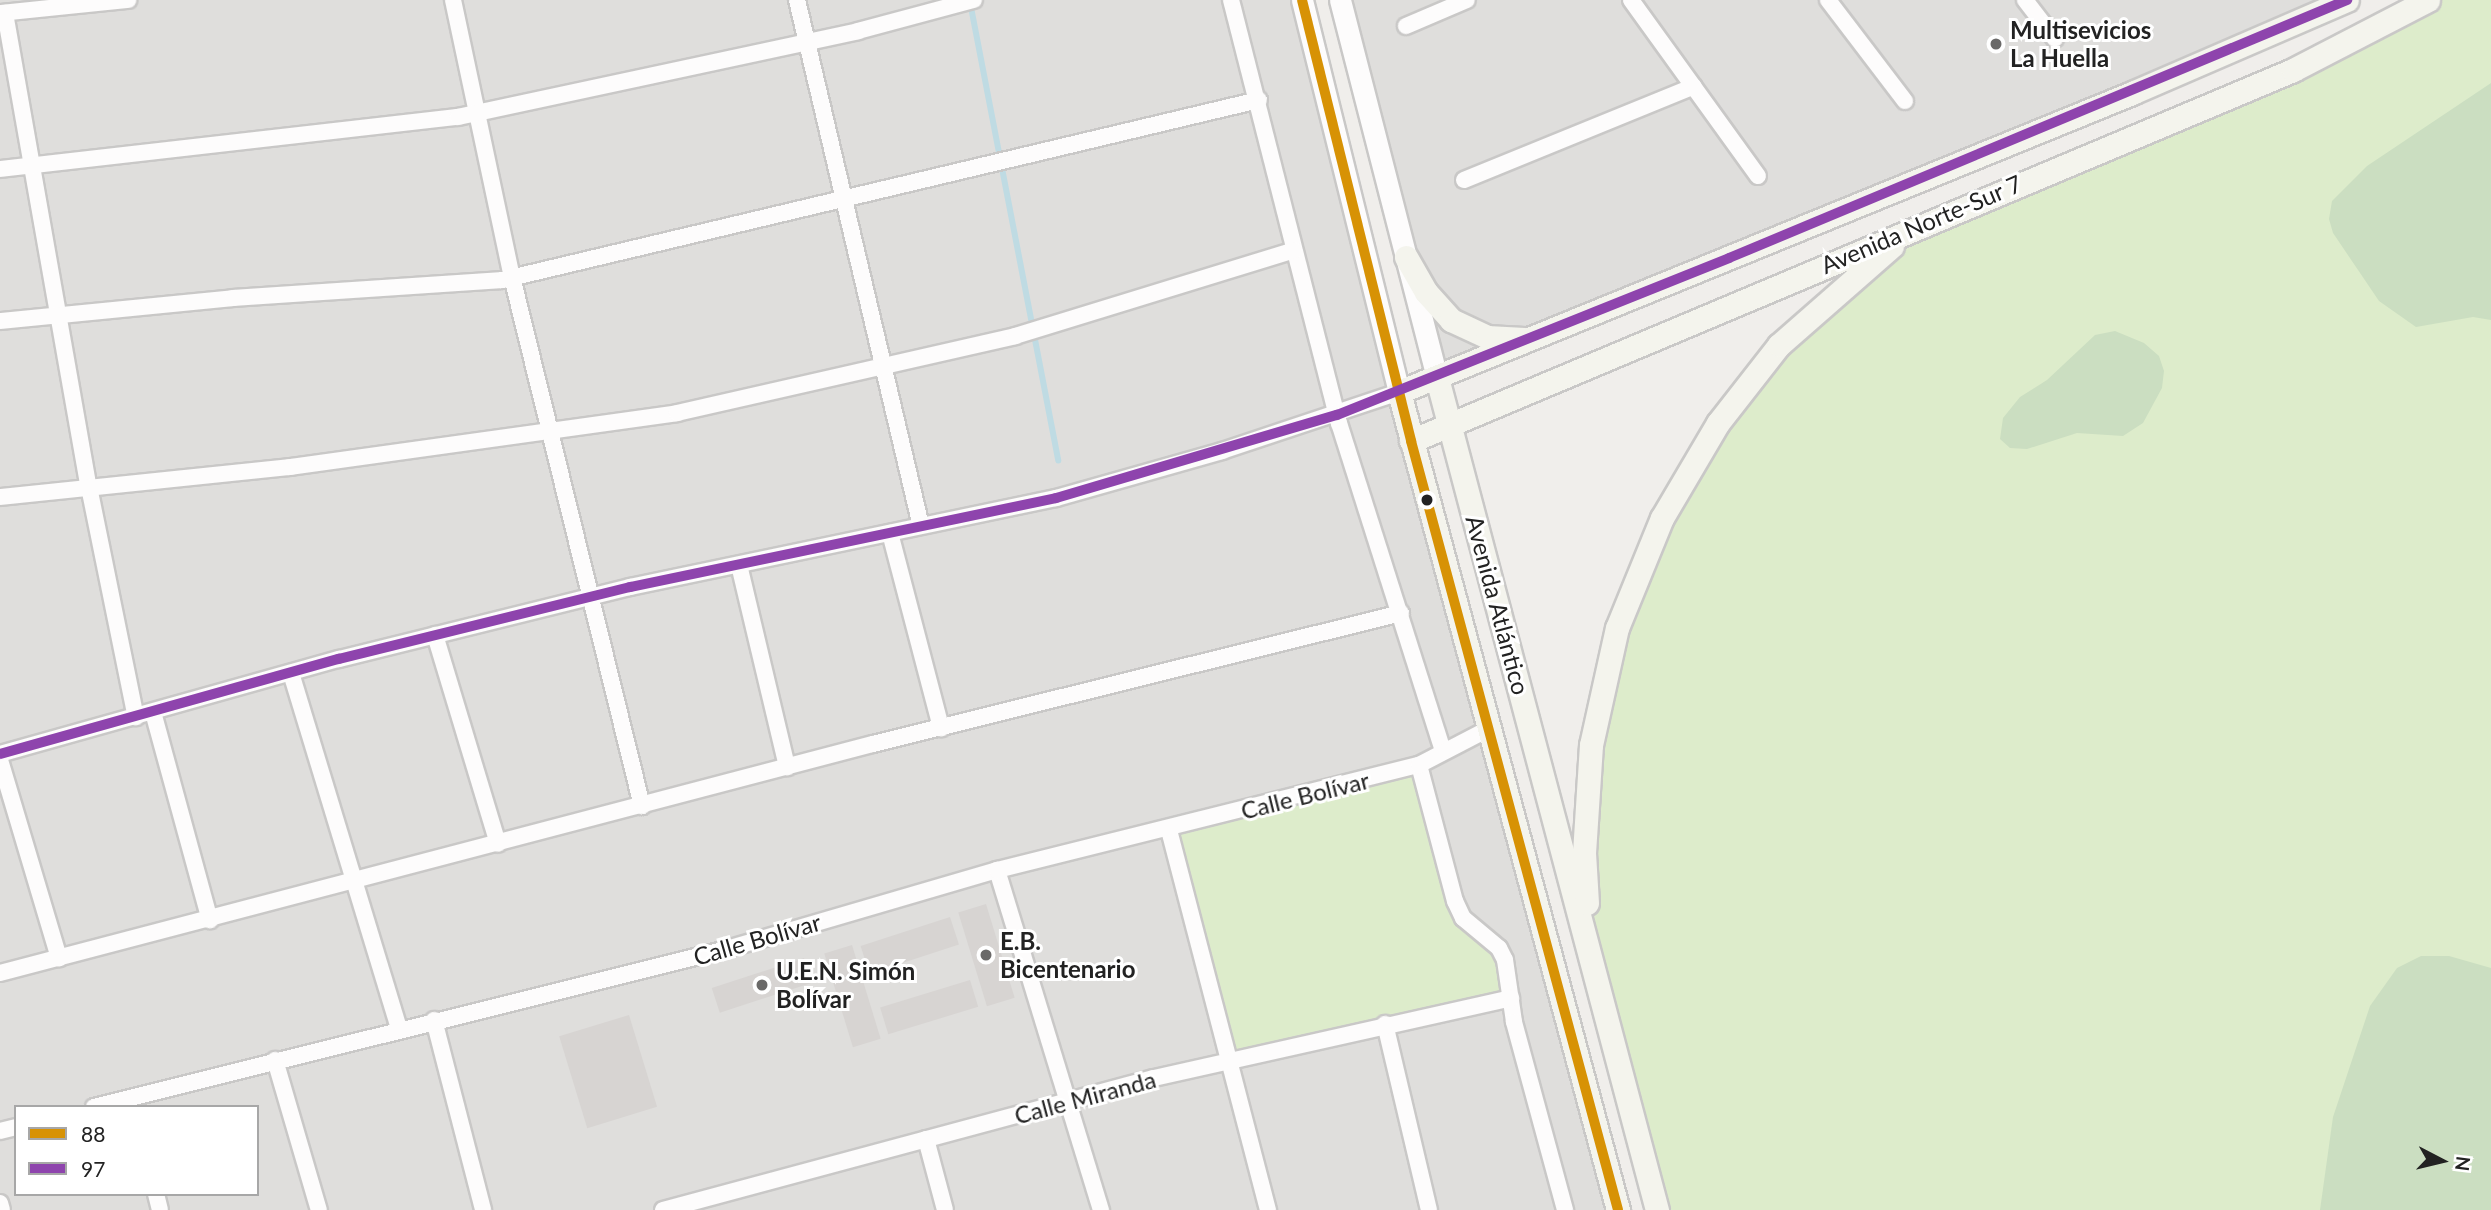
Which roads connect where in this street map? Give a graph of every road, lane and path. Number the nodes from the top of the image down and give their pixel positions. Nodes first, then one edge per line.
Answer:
1 (128, 0) edge
2 (453, 0) edge
3 (797, 0) edge
4 (974, 0) edge
5 (1231, 0) edge
6 (1302, 0) edge
7 (1340, 0) edge
8 (1467, 0) edge
9 (1631, 0) edge
10 (1828, 0) edge
11 (2025, 0) edge
12 (2347, 0) edge
13 (2428, 0) edge
14 (2, 13) edge
15 (1406, 26) dead end
16 (2055, 39) dead end
17 (806, 42) junction
18 (1694, 86) junction
19 (1259, 100) junction
20 (1905, 101) dead end
21 (476, 113) junction
22 (31, 166) junction
23 (0, 169) edge
24 (1758, 176) dead end
25 (1464, 180) dead end
26 (845, 200) junction
27 (1920, 224) junction
28 (1294, 250) junction
29 (1406, 257) junction
30 (512, 277) junction
31 (61, 315) junction
32 (0, 321) edge
33 (1534, 339) junction
34 (883, 366) junction
35 (1437, 378) junction
36 (1399, 392) junction
37 (1337, 415) junction
38 (1451, 428) junction
39 (549, 433) junction
40 (1411, 441) junction
41 (89, 487) junction
42 (0, 497) edge
43 (921, 526) junction
44 (890, 533) junction
45 (739, 565) junction
46 (591, 597) junction
47 (1401, 613) junction
48 (435, 635) junction
49 (291, 673) junction
50 (153, 712) junction
51 (136, 717) junction
52 (941, 728) junction
53 (1490, 728) junction
54 (1443, 751) junction
55 (0, 754) edge
56 (0, 760) edge
57 (1419, 765) junction
58 (787, 767) junction
59 (642, 806) junction
60 (1169, 830) junction
61 (498, 844) junction
62 (997, 870) junction
63 (353, 883) junction
64 (210, 920) junction
65 (59, 958) junction
66 (1593, 965) junction
67 (0, 973) edge
68 (1511, 998) junction
69 (434, 1020) junction
70 (1385, 1024) junction
71 (399, 1028) junction
72 (275, 1060) junction
73 (1227, 1061) junction
74 (1069, 1101) junction
75 (131, 1102) edge
76 (109, 1105) edge
77 (926, 1139) junction
78 (0, 1203) edge
79 (2, 1210) edge
80 (320, 1210) edge
81 (482, 1210) edge
82 (663, 1210) edge
83 (945, 1210) edge
84 (1101, 1210) edge
85 (1268, 1210) edge
86 (1429, 1210) edge
87 (1565, 1210) edge
88 (1618, 1210) edge
89 (1657, 1210) edge

1 - 14 street
2 - 21 street
3 - 17 street
4 - 17 street
5 - 19 street
6 - 36 street
7 - 29 street, Avenida Atlántico
8 - 15 street
9 - 18 street
10 - 20 street
11 - 16 street
12 - 33 main road, Avenida Norte-Sur 7
13 - 27 main road, Avenida Norte-Sur 7
14 - 22 street
17 - 21 street
17 - 26 street
18 - 24 street
18 - 25 street
19 - 26 street
19 - 28 street
21 - 22 street
21 - 30 street
22 - 23 street
22 - 31 street
26 - 30 street
26 - 34 street
27 - 38 main road, Avenida Norte-Sur 7
27 - 66 main road
28 - 34 street
28 - 37 street
29 - 33 main road
29 - 35 street, Avenida Atlántico
30 - 31 street
30 - 39 street
31 - 32 street
31 - 41 street
33 - 35 main road, Avenida Norte-Sur 7
34 - 39 street
34 - 43 street
35 - 36 main road, Avenida Norte-Sur 7
35 - 38 main road, Avenida Atlántico
36 - 37 street
36 - 40 main road, Avenida Atlántico
37 - 43 street
37 - 47 street
38 - 40 main road, Avenida Norte-Sur 7
38 - 66 main road, Avenida Atlántico
39 - 41 street
39 - 46 street
40 - 53 main road, Avenida Atlántico
41 - 42 street
41 - 51 street
43 - 44 street
44 - 45 street
44 - 52 street
45 - 46 street
45 - 58 street
46 - 48 street
46 - 59 street
47 - 52 street
47 - 54 street
48 - 49 street
48 - 61 street
49 - 50 street
49 - 63 street
50 - 51 street
50 - 64 street
51 - 55 street
52 - 58 street
53 - 54 street, Calle Bolívar
53 - 88 main road, Avenida Atlántico
54 - 57 street, Calle Bolívar
56 - 65 street
57 - 60 street, Calle Bolívar
57 - 68 street
58 - 59 street
59 - 61 street
60 - 62 street, Calle Bolívar
60 - 73 street
61 - 63 street
62 - 69 street, Calle Bolívar
62 - 74 street
63 - 64 street
63 - 71 street
64 - 65 street
65 - 67 street
66 - 89 main road, Avenida Atlántico
68 - 70 street, Calle Miranda
68 - 87 street
69 - 71 street, Calle Bolívar
69 - 81 street
70 - 73 street, Calle Miranda
70 - 86 street
71 - 72 street, Calle Bolívar
72 - 75 street, Calle Bolívar
72 - 80 street
73 - 74 street, Calle Miranda
73 - 85 street
74 - 77 street, Calle Miranda
74 - 84 street
75 - 76 street, Calle Bolívar
77 - 82 street, Calle Miranda
77 - 83 street
78 - 79 street

